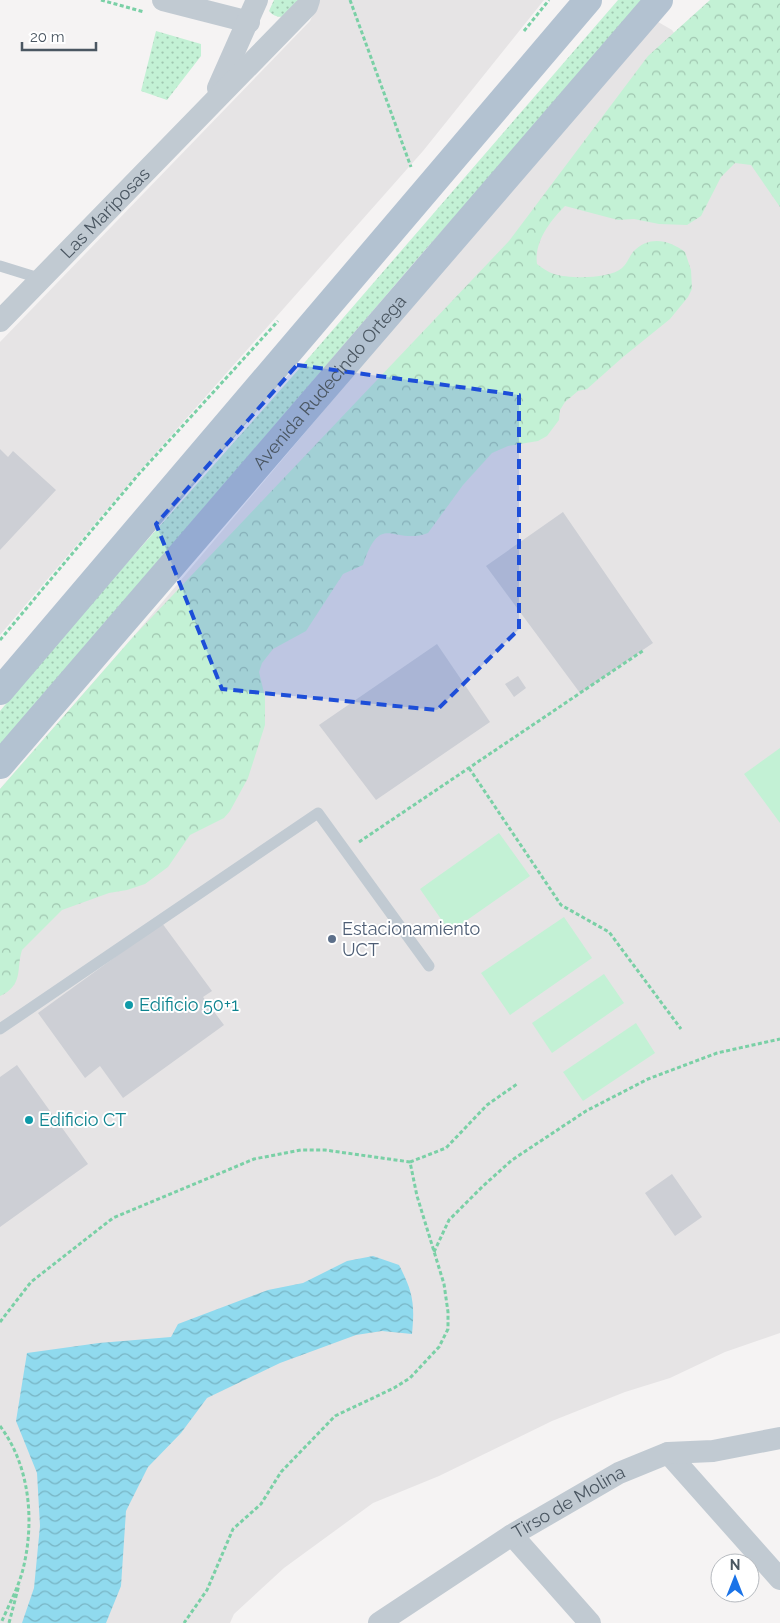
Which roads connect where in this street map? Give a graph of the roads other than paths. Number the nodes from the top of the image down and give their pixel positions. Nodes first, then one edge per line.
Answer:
1 (258, 0) edge
2 (309, 0) edge
3 (588, 0) edge
4 (659, 0) edge
5 (205, 4) edge
6 (154, 6) edge
7 (249, 22) junction
8 (211, 103) junction
9 (0, 266) edge
10 (42, 279) junction
11 (0, 322) edge
12 (0, 691) edge
13 (0, 765) edge
14 (429, 966) dead end
15 (0, 1028) edge
16 (780, 1438) edge
17 (668, 1453) junction
18 (512, 1535) junction
19 (780, 1579) edge
20 (379, 1623) edge
21 (590, 1623) edge

1 - 7 street, Las Mariposas
2 - 8 street, Las Mariposas
3 - 12 main road
4 - 13 main road, Avenida Rudecindo Ortega
5 - 6 street
5 - 7 street
7 - 8 street, Las Mariposas
8 - 10 street, Las Mariposas
9 - 10 lane
10 - 11 street, Las Mariposas
14 - 15 lane
16 - 17 street, Tirso de Molina
17 - 18 street, Tirso de Molina
17 - 19 street
18 - 20 street, Tirso de Molina
18 - 21 street

